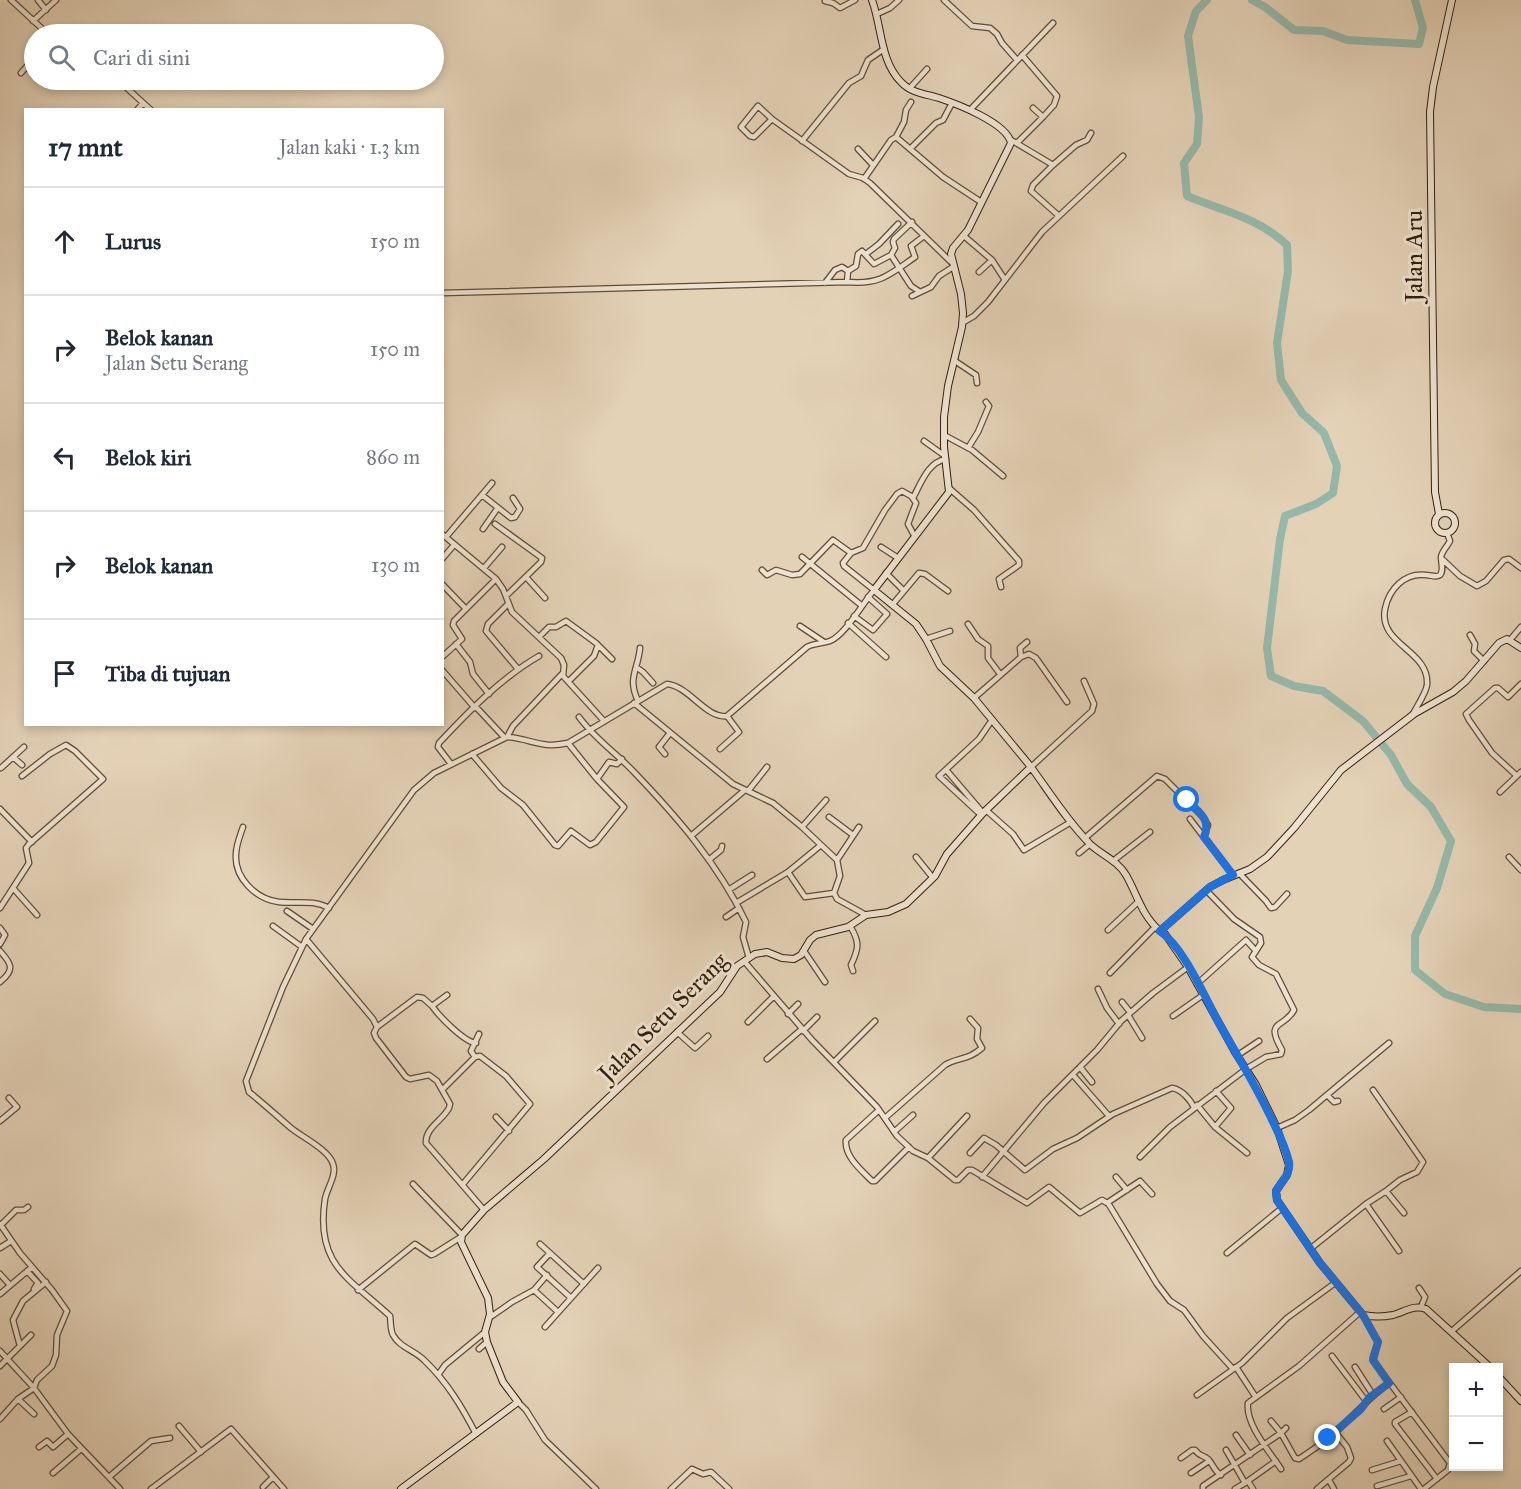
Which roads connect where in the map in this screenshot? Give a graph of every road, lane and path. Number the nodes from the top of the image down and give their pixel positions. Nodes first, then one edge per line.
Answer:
1 (10, 0) edge
2 (38, 0) edge
3 (56, 0) edge
4 (855, 0) edge
5 (872, 0) edge
6 (899, 0) edge
7 (944, 0) edge
8 (1452, 0) edge
9 (825, 1) edge
10 (46, 10) junction
11 (878, 14) junction
12 (33, 21) junction
13 (1053, 23) dead end
14 (36, 24) edge
15 (884, 49) junction
16 (1022, 55) junction
17 (1017, 60) junction
18 (927, 69) dead end
19 (24, 70) edge
20 (21, 74) dead end
21 (909, 89) junction
22 (129, 90) edge
23 (911, 102) dead end
24 (143, 103) junction
25 (952, 103) junction
26 (139, 108) edge
27 (149, 108) edge
28 (1033, 108) dead end
29 (970, 110) junction
30 (1042, 117) junction
31 (772, 119) junction
32 (1091, 133) dead end
33 (896, 137) junction
34 (802, 141) junction
35 (1014, 142) junction
36 (858, 149) dead end
37 (910, 149) junction
38 (1123, 156) dead end
39 (873, 165) junction
40 (1053, 165) junction
41 (864, 178) junction
42 (981, 202) junction
43 (1059, 216) junction
44 (912, 222) junction
45 (897, 224) dead end
46 (924, 236) junction
47 (964, 236) junction
48 (866, 254) junction
49 (891, 255) junction
50 (992, 260) junction
51 (952, 264) junction
52 (899, 269) junction
53 (848, 271) junction
54 (979, 272) dead end
55 (1005, 280) junction
56 (847, 282) junction
57 (825, 283) junction
58 (920, 292) junction
59 (444, 293) edge
60 (912, 296) dead end
61 (962, 323) junction
62 (954, 361) junction
63 (977, 383) dead end
64 (986, 402) dead end
65 (944, 435) junction
66 (924, 441) dead end
67 (968, 448) junction
68 (946, 458) junction
69 (1003, 476) dead end
70 (492, 483) dead end
71 (950, 489) junction
72 (482, 495) junction
73 (513, 498) dead end
74 (913, 498) junction
75 (497, 509) junction
76 (1439, 514) junction
77 (495, 524) dead end
78 (483, 529) dead end
79 (1448, 533) junction
80 (444, 535) edge
81 (915, 537) junction
82 (454, 545) junction
83 (502, 547) dead end
84 (881, 547) dead end
85 (851, 553) junction
86 (444, 557) edge
87 (802, 557) dead end
88 (898, 558) junction
89 (1442, 559) junction
90 (810, 564) junction
91 (1521, 567) edge
92 (484, 568) junction
93 (762, 570) dead end
94 (886, 573) junction
95 (526, 577) junction
96 (496, 579) junction
97 (444, 586) edge
98 (1001, 587) dead end
99 (874, 590) junction
100 (904, 591) junction
101 (948, 591) dead end
102 (506, 596) junction
103 (868, 597) junction
104 (545, 598) dead end
105 (508, 604) junction
106 (893, 604) junction
107 (861, 605) junction
108 (466, 609) junction
109 (854, 616) junction
110 (848, 623) junction
111 (968, 624) dead end
112 (800, 626) dead end
113 (1521, 627) edge
114 (950, 631) dead end
115 (1470, 635) dead end
116 (539, 637) junction
117 (926, 639) junction
118 (1510, 640) junction
119 (824, 642) junction
120 (1027, 642) dead end
121 (456, 644) junction
122 (598, 645) junction
123 (640, 648) dead end
124 (1521, 648) edge
125 (444, 655) edge
126 (538, 656) dead end
127 (886, 657) dead end
128 (1021, 657) junction
129 (612, 659) dead end
130 (1484, 661) junction
131 (636, 668) junction
132 (518, 669) junction
133 (444, 672) edge
134 (562, 674) junction
135 (1000, 674) junction
136 (569, 681) junction
137 (1084, 681) dead end
138 (653, 683) dead end
139 (1521, 684) edge
140 (489, 694) junction
141 (974, 698) junction
142 (636, 702) junction
143 (1067, 702) dead end
144 (476, 707) junction
145 (727, 716) junction
146 (1412, 716) junction
147 (579, 717) dead end
148 (992, 720) junction
149 (604, 721) junction
150 (588, 730) junction
151 (670, 733) junction
152 (505, 737) junction
153 (568, 743) junction
154 (24, 747) dead end
155 (720, 749) dead end
156 (472, 754) junction
157 (665, 754) dead end
158 (13, 757) junction
159 (622, 759) junction
160 (451, 764) junction
161 (22, 765) dead end
162 (767, 767) dead end
163 (1031, 767) junction
164 (0, 768) edge
165 (948, 772) dead end
166 (1520, 774) edge
167 (22, 776) dead end
168 (597, 778) junction
169 (746, 790) junction
170 (1500, 792) dead end
171 (826, 800) dead end
172 (0, 809) edge
173 (984, 813) junction
174 (829, 817) dead end
175 (1190, 819) dead end
176 (1071, 822) junction
177 (859, 826) dead end
178 (243, 827) dead end
179 (802, 827) junction
180 (1150, 832) dead end
181 (853, 835) junction
182 (691, 836) junction
183 (1204, 837) junction
184 (1085, 838) junction
185 (32, 842) junction
186 (1090, 844) junction
187 (821, 845) junction
188 (722, 846) dead end
189 (1079, 853) dead end
190 (916, 857) dead end
191 (1509, 857) dead end
192 (710, 859) junction
193 (837, 860) junction
194 (1113, 861) junction
195 (1521, 870) edge
196 (788, 872) junction
197 (1236, 874) junction
198 (752, 875) dead end
199 (933, 878) junction
200 (13, 888) junction
201 (730, 889) junction
202 (1206, 890) junction
203 (834, 893) junction
204 (1287, 894) dead end
205 (1138, 902) junction
206 (737, 905) junction
207 (0, 908) edge
208 (329, 908) junction
209 (287, 911) dead end
210 (37, 915) dead end
211 (866, 915) junction
212 (726, 917) dead end
213 (273, 926) dead end
214 (850, 926) junction
215 (0, 928) edge
216 (313, 929) junction
217 (1157, 929) junction
218 (1108, 930) dead end
219 (306, 939) junction
220 (0, 944) edge
221 (302, 946) junction
222 (1255, 950) junction
223 (0, 951) edge
224 (804, 951) junction
225 (746, 959) junction
226 (1188, 967) junction
227 (854, 971) dead end
228 (1110, 973) dead end
229 (0, 982) edge
230 (825, 982) dead end
231 (1197, 984) junction
232 (1098, 989) dead end
233 (447, 995) dead end
234 (1203, 995) junction
235 (773, 997) junction
236 (1122, 1002) dead end
237 (798, 1004) dead end
238 (432, 1006) junction
239 (788, 1014) junction
240 (1129, 1014) junction
241 (1173, 1016) dead end
242 (817, 1017) dead end
243 (970, 1019) dead end
244 (748, 1022) dead end
245 (875, 1022) dead end
246 (1119, 1024) junction
247 (377, 1027) junction
248 (802, 1030) junction
249 (677, 1032) junction
250 (479, 1034) dead end
251 (708, 1036) dead end
252 (1142, 1038) dead end
253 (1259, 1041) dead end
254 (476, 1043) junction
255 (1389, 1043) dead end
256 (1238, 1055) junction
257 (475, 1057) junction
258 (767, 1059) dead end
259 (834, 1062) junction
260 (1080, 1067) junction
261 (1246, 1069) junction
262 (1073, 1075) junction
263 (1092, 1082) dead end
264 (442, 1090) junction
265 (1373, 1090) dead end
266 (1216, 1091) junction
267 (1328, 1096) junction
268 (9, 1098) dead end
269 (1338, 1101) dead end
270 (1196, 1107) junction
271 (879, 1110) junction
272 (914, 1116) dead end
273 (966, 1116) dead end
274 (1109, 1116) junction
275 (496, 1117) dead end
276 (885, 1118) junction
277 (0, 1121) edge
278 (1215, 1127) junction
279 (1276, 1128) junction
280 (509, 1131) junction
281 (894, 1132) junction
282 (909, 1148) junction
283 (1004, 1152) junction
284 (970, 1153) dead end
285 (1247, 1153) dead end
286 (1140, 1157) dead end
287 (928, 1158) junction
288 (982, 1176) junction
289 (1116, 1177) dead end
290 (413, 1184) dead end
291 (463, 1184) junction
292 (1127, 1190) junction
293 (1386, 1191) junction
294 (1152, 1194) dead end
295 (1108, 1203) junction
296 (1366, 1204) junction
297 (28, 1207) dead end
298 (1282, 1208) junction
299 (484, 1210) junction
300 (1404, 1213) dead end
301 (1, 1224) edge
302 (461, 1236) junction
303 (11, 1241) junction
304 (540, 1244) dead end
305 (0, 1248) edge
306 (1310, 1249) junction
307 (1399, 1251) dead end
308 (550, 1253) junction
309 (1227, 1253) dead end
310 (32, 1267) junction
311 (598, 1268) dead end
312 (27, 1271) junction
313 (1521, 1271) edge
314 (0, 1275) edge
315 (547, 1275) junction
316 (46, 1282) junction
317 (1335, 1283) junction
318 (584, 1284) junction
319 (10, 1285) junction
320 (1419, 1288) dead end
321 (358, 1290) junction
322 (534, 1290) junction
323 (32, 1293) junction
324 (0, 1294) edge
325 (571, 1298) junction
326 (1421, 1306) junction
327 (558, 1312) junction
328 (1361, 1313) junction
329 (489, 1318) junction
330 (545, 1327) dead end
331 (1452, 1331) junction
332 (485, 1332) junction
333 (32, 1335) dead end
334 (487, 1342) junction
335 (20, 1346) junction
336 (479, 1349) dead end
337 (0, 1351) edge
338 (1332, 1356) dead end
339 (7, 1358) junction
340 (1486, 1363) edge
341 (0, 1366) edge
342 (1355, 1367) dead end
343 (1235, 1368) junction
344 (438, 1375) junction
345 (1503, 1381) edge
346 (1389, 1383) junction
347 (34, 1388) junction
348 (1197, 1395) dead end
349 (1373, 1395) junction
350 (1255, 1396) junction
351 (1401, 1397) junction
352 (1520, 1397) edge
353 (18, 1399) junction
354 (1365, 1401) junction
355 (518, 1402) junction
356 (0, 1408) edge
357 (1384, 1409) dead end
358 (1412, 1412) junction
359 (34, 1414) dead end
360 (2, 1416) edge
361 (1271, 1421) dead end
362 (178, 1426) dead end
363 (1286, 1428) dead end
364 (1335, 1432) junction
365 (1281, 1433) junction
366 (68, 1434) junction
367 (476, 1434) junction
368 (1236, 1435) dead end
369 (170, 1438) dead end
370 (1387, 1441) dead end
371 (1265, 1444) junction
372 (39, 1447) dead end
373 (81, 1449) junction
374 (1226, 1450) dead end
375 (201, 1452) junction
376 (1250, 1455) junction
377 (1181, 1458) dead end
378 (1209, 1461) junction
379 (1276, 1461) junction
380 (1401, 1461) junction
381 (1234, 1466) junction
382 (1281, 1469) dead end
383 (1372, 1470) dead end
384 (53, 1473) dead end
385 (1191, 1473) dead end
386 (1221, 1475) junction
387 (1411, 1476) junction
388 (109, 1477) junction
389 (273, 1477) junction
390 (1437, 1479) junction
391 (1329, 1480) junction
392 (1246, 1482) junction
393 (1377, 1486) dead end
394 (263, 1487) dead end
395 (1320, 1488) edge
396 (120, 1489) edge
397 (151, 1489) edge
398 (284, 1489) edge
399 (401, 1489) edge
400 (596, 1489) edge
401 (671, 1489) edge
402 (729, 1489) edge
403 (1203, 1489) edge
404 (1235, 1489) edge
405 (1253, 1489) edge
406 (1334, 1489) edge
407 (1423, 1489) edge

1 - 12 street
2 - 10 street
3 - 10 street
4 - 9 street
5 - 11 street
6 - 11 street
7 - 17 street
8 - 76 street, Jalan Aru
10 - 12 street
11 - 15 street
12 - 14 street
13 - 16 street
15 - 21 street
15 - 34 street
16 - 17 street
16 - 30 street
17 - 29 street
18 - 21 street
19 - 20 street
21 - 25 street
22 - 24 street
23 - 33 street
24 - 26 street
24 - 27 street
25 - 29 street
25 - 37 street
28 - 30 street
29 - 35 street
30 - 35 street
31 - 31 street
31 - 34 street
32 - 40 street
33 - 37 street
33 - 39 street
34 - 41 street
35 - 40 street
35 - 42 street
36 - 39 street
37 - 42 street
38 - 43 street
39 - 41 street
40 - 43 street
41 - 44 street
42 - 47 street
43 - 55 street
44 - 46 street
44 - 49 street
45 - 48 street
46 - 51 street
46 - 52 street
47 - 50 street
47 - 51 street
48 - 49 street
48 - 53 street
49 - 52 street
50 - 54 street
50 - 55 street
51 - 58 street
51 - 61 street
52 - 56 street
52 - 58 street
53 - 56 street
53 - 57 street
55 - 61 street
56 - 57 street
57 - 59 street
58 - 60 street
61 - 62 street
62 - 63 street
62 - 65 street
64 - 67 street
65 - 67 street
65 - 68 street
66 - 68 street
67 - 69 street
68 - 71 street
68 - 74 street
70 - 72 street
71 - 81 street
71 - 98 street
72 - 75 street
72 - 80 street
73 - 75 street
74 - 81 street
74 - 85 street
75 - 78 street
76 - 79 street
76 - 79 street
77 - 95 street
79 - 89 street
80 - 82 street
81 - 88 street
82 - 86 street
82 - 92 street
83 - 92 street
84 - 88 street
85 - 90 street
85 - 99 street
87 - 90 street
88 - 94 street
89 - 91 street
89 - 146 street
90 - 93 street
90 - 107 street
92 - 96 street
94 - 99 street
94 - 100 street
95 - 102 street
95 - 104 street
96 - 102 street
96 - 108 street
97 - 108 street
99 - 103 street
99 - 106 street
100 - 101 street
100 - 106 street
102 - 105 street
103 - 107 street
103 - 109 street
105 - 116 street
105 - 132 street
106 - 117 street
107 - 109 street
108 - 121 street
109 - 110 street
110 - 119 street
110 - 127 street
111 - 135 street
112 - 119 street
113 - 118 street
114 - 117 street
115 - 130 street
116 - 122 street
116 - 134 street
117 - 141 street
118 - 124 street
118 - 130 street
119 - 145 street
120 - 128 street
121 - 125 street
121 - 140 street
122 - 129 street
122 - 136 street
123 - 131 street
126 - 132 street
128 - 135 street
128 - 143 street
130 - 146 street
131 - 138 street
131 - 142 street
132 - 140 street
133 - 144 street
134 - 136 street
134 - 152 street
135 - 141 street
136 - 149 street
137 - 163 street
139 - 166 street
140 - 144 street
141 - 148 street
142 - 145 street
142 - 149 street
142 - 151 street
144 - 152 street
144 - 160 street
145 - 155 street
146 - 197 street
147 - 150 street
148 - 163 street
148 - 173 street
149 - 150 street
150 - 153 street
150 - 159 street
151 - 157 street
151 - 169 street
152 - 153 street
152 - 156 street
153 - 168 street
154 - 158 street
156 - 160 street
156 - 168 street
158 - 161 street
158 - 164 street
159 - 168 street
159 - 182 street
160 - 208 street
162 - 169 street
163 - 173 street, Jalan Setu Serang
163 - 176 street
165 - 173 street
166 - 170 street
167 - 185 street
169 - 179 street
169 - 182 street
171 - 179 street
172 - 185 street
173 - 176 street
173 - 199 street, Jalan Setu Serang
174 - 181 street
175 - 183 street
176 - 184 street
177 - 181 street
178 - 208 street
179 - 187 street
180 - 194 street
181 - 193 street
182 - 192 street
183 - 184 street
183 - 197 street
184 - 186 street
185 - 200 street
186 - 189 street
186 - 194 street
187 - 193 street
187 - 196 street
188 - 192 street
190 - 199 street
191 - 195 street
192 - 201 street
193 - 203 street
194 - 205 street
196 - 203 street
196 - 206 street
197 - 202 street
197 - 204 street
198 - 201 street
199 - 211 street, Jalan Setu Serang
200 - 207 street
200 - 210 street
201 - 206 street
202 - 217 street
202 - 222 street
203 - 211 street
205 - 217 street
205 - 218 street
206 - 212 street
206 - 225 street
208 - 216 street
209 - 216 street
211 - 214 street, Jalan Setu Serang
213 - 221 street
214 - 224 street, Jalan Setu Serang
214 - 227 street
215 - 220 street
216 - 219 street
217 - 226 street
217 - 228 street
219 - 221 street
219 - 247 street
221 - 321 street
222 - 231 street
222 - 261 street
223 - 229 street
224 - 225 street, Jalan Setu Serang
224 - 230 street
225 - 235 street
225 - 249 street, Jalan Setu Serang
226 - 231 street
226 - 240 street
231 - 234 street
232 - 246 street
233 - 238 street
234 - 241 street
234 - 256 street
235 - 239 street
235 - 244 street
236 - 240 street
237 - 239 street
238 - 247 street
238 - 254 street
239 - 248 street
240 - 246 street
240 - 252 street
242 - 248 street
243 - 276 street
245 - 259 street
246 - 260 street
247 - 264 street
248 - 258 street
248 - 259 street
249 - 251 street
249 - 299 street, Jalan Setu Serang
250 - 254 street
253 - 256 street
254 - 257 street
255 - 267 street
256 - 261 street
257 - 264 street
257 - 280 street
259 - 271 street
260 - 262 street
260 - 263 street
261 - 266 street
261 - 279 street
262 - 274 street
262 - 283 street
264 - 291 street
265 - 293 street
266 - 270 street
266 - 278 street
267 - 269 street
267 - 279 street
268 - 277 street
270 - 274 street
270 - 278 street
270 - 286 street
271 - 276 street
271 - 282 street
272 - 281 street
273 - 287 street
274 - 283 street
275 - 280 street
276 - 281 street
278 - 285 street
279 - 298 street
280 - 291 street
281 - 282 street
282 - 287 street
283 - 284 street
283 - 288 street
287 - 288 street
288 - 295 street
289 - 292 street
290 - 302 street
291 - 299 street
292 - 294 street
292 - 295 street
293 - 296 street
293 - 300 street
295 - 343 street
296 - 306 street
296 - 307 street
297 - 301 street
298 - 306 street
298 - 309 street
299 - 302 street, Jalan Setu Serang
301 - 303 street
302 - 321 street
302 - 329 street
303 - 305 street
303 - 310 street
304 - 308 street
306 - 317 street
308 - 315 street
308 - 318 street
310 - 312 street
310 - 316 street
311 - 318 street
312 - 319 street
312 - 323 street
313 - 331 street
314 - 319 street
315 - 322 street
315 - 325 street
316 - 323 street
316 - 347 street
317 - 328 street
317 - 343 street
318 - 325 street
319 - 324 street
320 - 326 street
321 - 344 street
322 - 327 street
322 - 329 street
323 - 335 street
325 - 327 street
326 - 328 street
326 - 331 street
327 - 330 street
328 - 346 street
328 - 350 street
329 - 332 street
331 - 340 street
332 - 334 street
332 - 344 street
333 - 335 street
334 - 336 street
334 - 355 street
335 - 339 street
337 - 339 street
338 - 354 street
339 - 341 street
339 - 347 street
342 - 349 street
343 - 348 street
343 - 350 street
344 - 367 street
345 - 352 street
346 - 349 street
346 - 351 street
347 - 353 street
347 - 366 street
349 - 354 street
350 - 371 street
351 - 357 street
351 - 358 street
353 - 359 street
353 - 360 street
354 - 364 street
355 - 367 street
355 - 400 street
356 - 360 street
358 - 390 street
358 - 390 street
361 - 365 street
362 - 375 street
363 - 365 street
364 - 365 street
364 - 391 street
365 - 371 street
366 - 372 street
366 - 373 street
367 - 399 street
368 - 376 street
369 - 388 street
370 - 380 street
371 - 376 street
371 - 379 street
373 - 384 street
373 - 388 street
374 - 381 street
375 - 389 street
375 - 397 street
376 - 381 street
377 - 378 street
378 - 385 street
378 - 386 street
379 - 382 street
379 - 392 street
380 - 383 street
380 - 387 street
381 - 386 street
381 - 392 street
386 - 403 street
387 - 393 street
387 - 407 street
388 - 396 street
389 - 394 street
389 - 398 street
390 - 407 street
391 - 395 street
391 - 406 street
392 - 404 street
392 - 405 street
401 - 402 street

